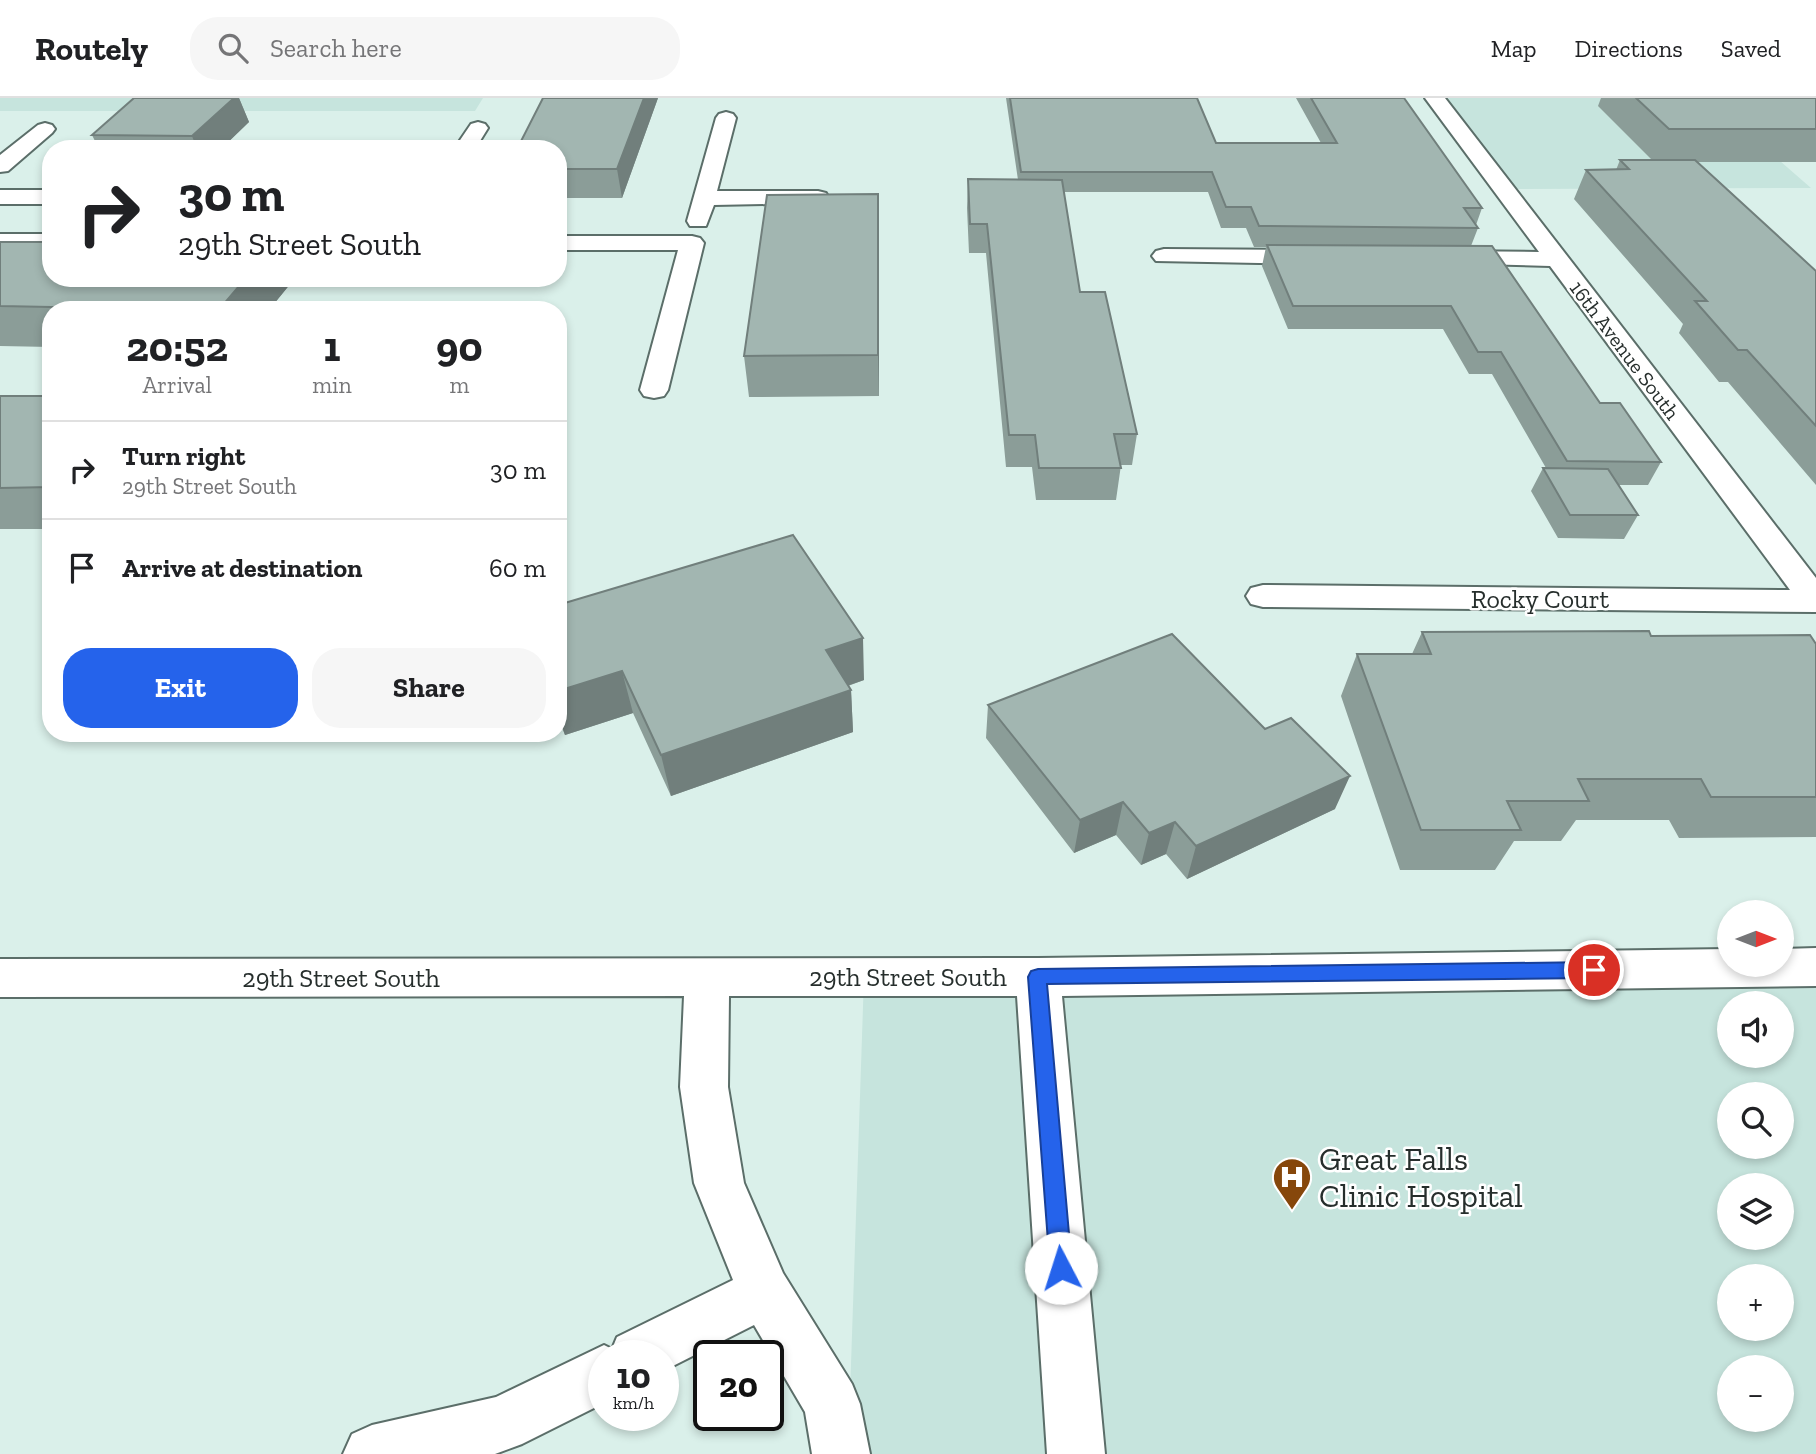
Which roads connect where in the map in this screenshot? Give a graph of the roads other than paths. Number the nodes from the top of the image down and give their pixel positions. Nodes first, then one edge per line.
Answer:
1 (1435, 98) edge
2 (726, 118) dead end
3 (478, 128) dead end
4 (45, 129) dead end
5 (470, 140) edge
6 (0, 166) edge
7 (0, 197) edge
8 (42, 197) edge
9 (705, 198) junction
10 (836, 198) edge
11 (0, 241) edge
12 (42, 241) edge
13 (567, 243) edge
14 (692, 243) junction
15 (1164, 256) dead end
16 (1340, 257) edge
17 (1421, 258) edge
18 (1557, 260) junction
19 (654, 390) dead end
20 (1263, 596) dead end
21 (1816, 601) edge
22 (1816, 967) edge
23 (1038, 977) junction
24 (0, 978) edge
25 (707, 978) junction
26 (764, 1292) junction
27 (668, 1340) edge
28 (588, 1381) edge
29 (372, 1454) edge
30 (841, 1454) edge
31 (1076, 1454) edge

1 - 18 street, 16th Avenue South
2 - 9 street
3 - 5 street
4 - 6 street
7 - 8 street
9 - 10 street
9 - 14 street
11 - 12 street
13 - 14 street
14 - 19 street
15 - 16 street
17 - 18 street
18 - 21 street, 16th Avenue South
20 - 21 street, Rocky Court
22 - 23 street, 29th Street South
23 - 25 street, 29th Street South
23 - 31 street
24 - 25 street, 29th Street South
25 - 26 street
26 - 27 street
26 - 30 street
28 - 29 street

